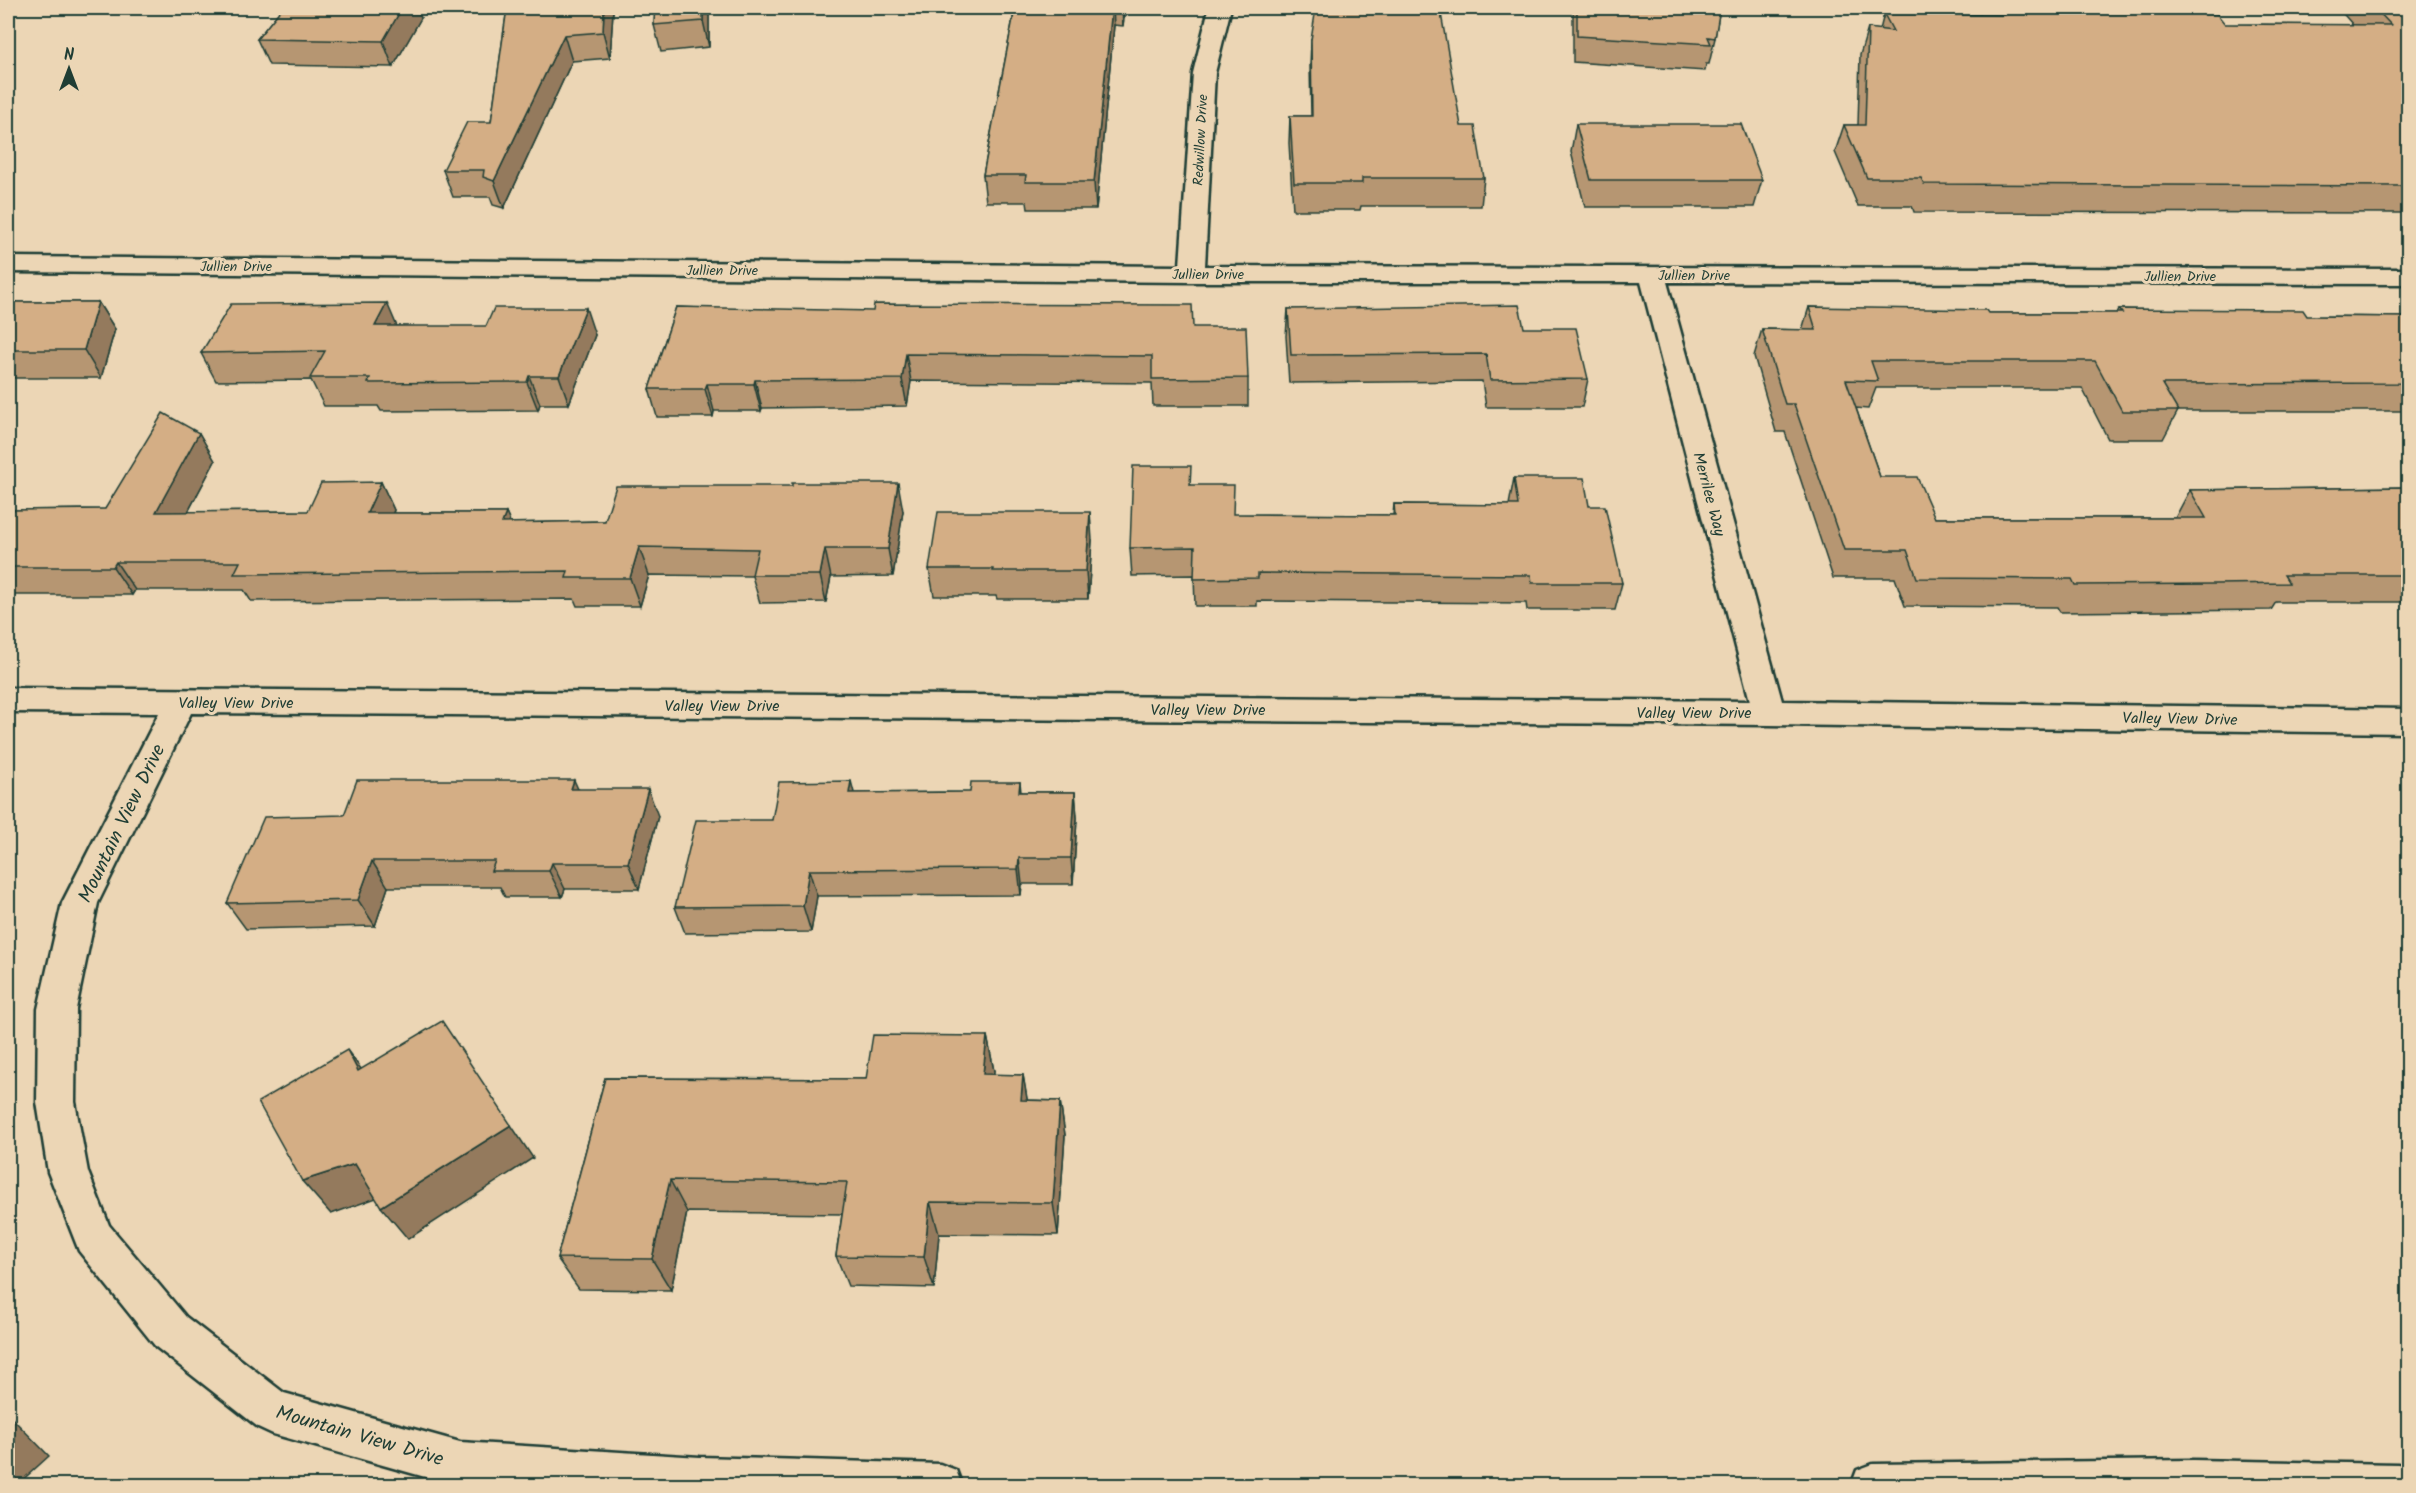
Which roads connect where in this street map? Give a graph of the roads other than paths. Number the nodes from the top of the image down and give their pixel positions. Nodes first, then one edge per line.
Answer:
1 (1220, 8) edge
2 (8, 264) edge
3 (1192, 274) junction
4 (1652, 275) junction
5 (2409, 276) edge
6 (8, 700) edge
7 (181, 702) junction
8 (1769, 713) junction
9 (2409, 721) edge
10 (940, 1485) edge
11 (1873, 1485) edge
12 (2398, 1485) edge

1 - 3 street, Redwillow Drive
2 - 3 street, Jullien Drive
3 - 4 street, Jullien Drive
4 - 5 street, Jullien Drive
4 - 8 street, Merrilee Way
6 - 7 street, Valley View Drive
7 - 8 street, Valley View Drive
7 - 10 street, Mountain View Drive
8 - 9 street, Valley View Drive
11 - 12 street

